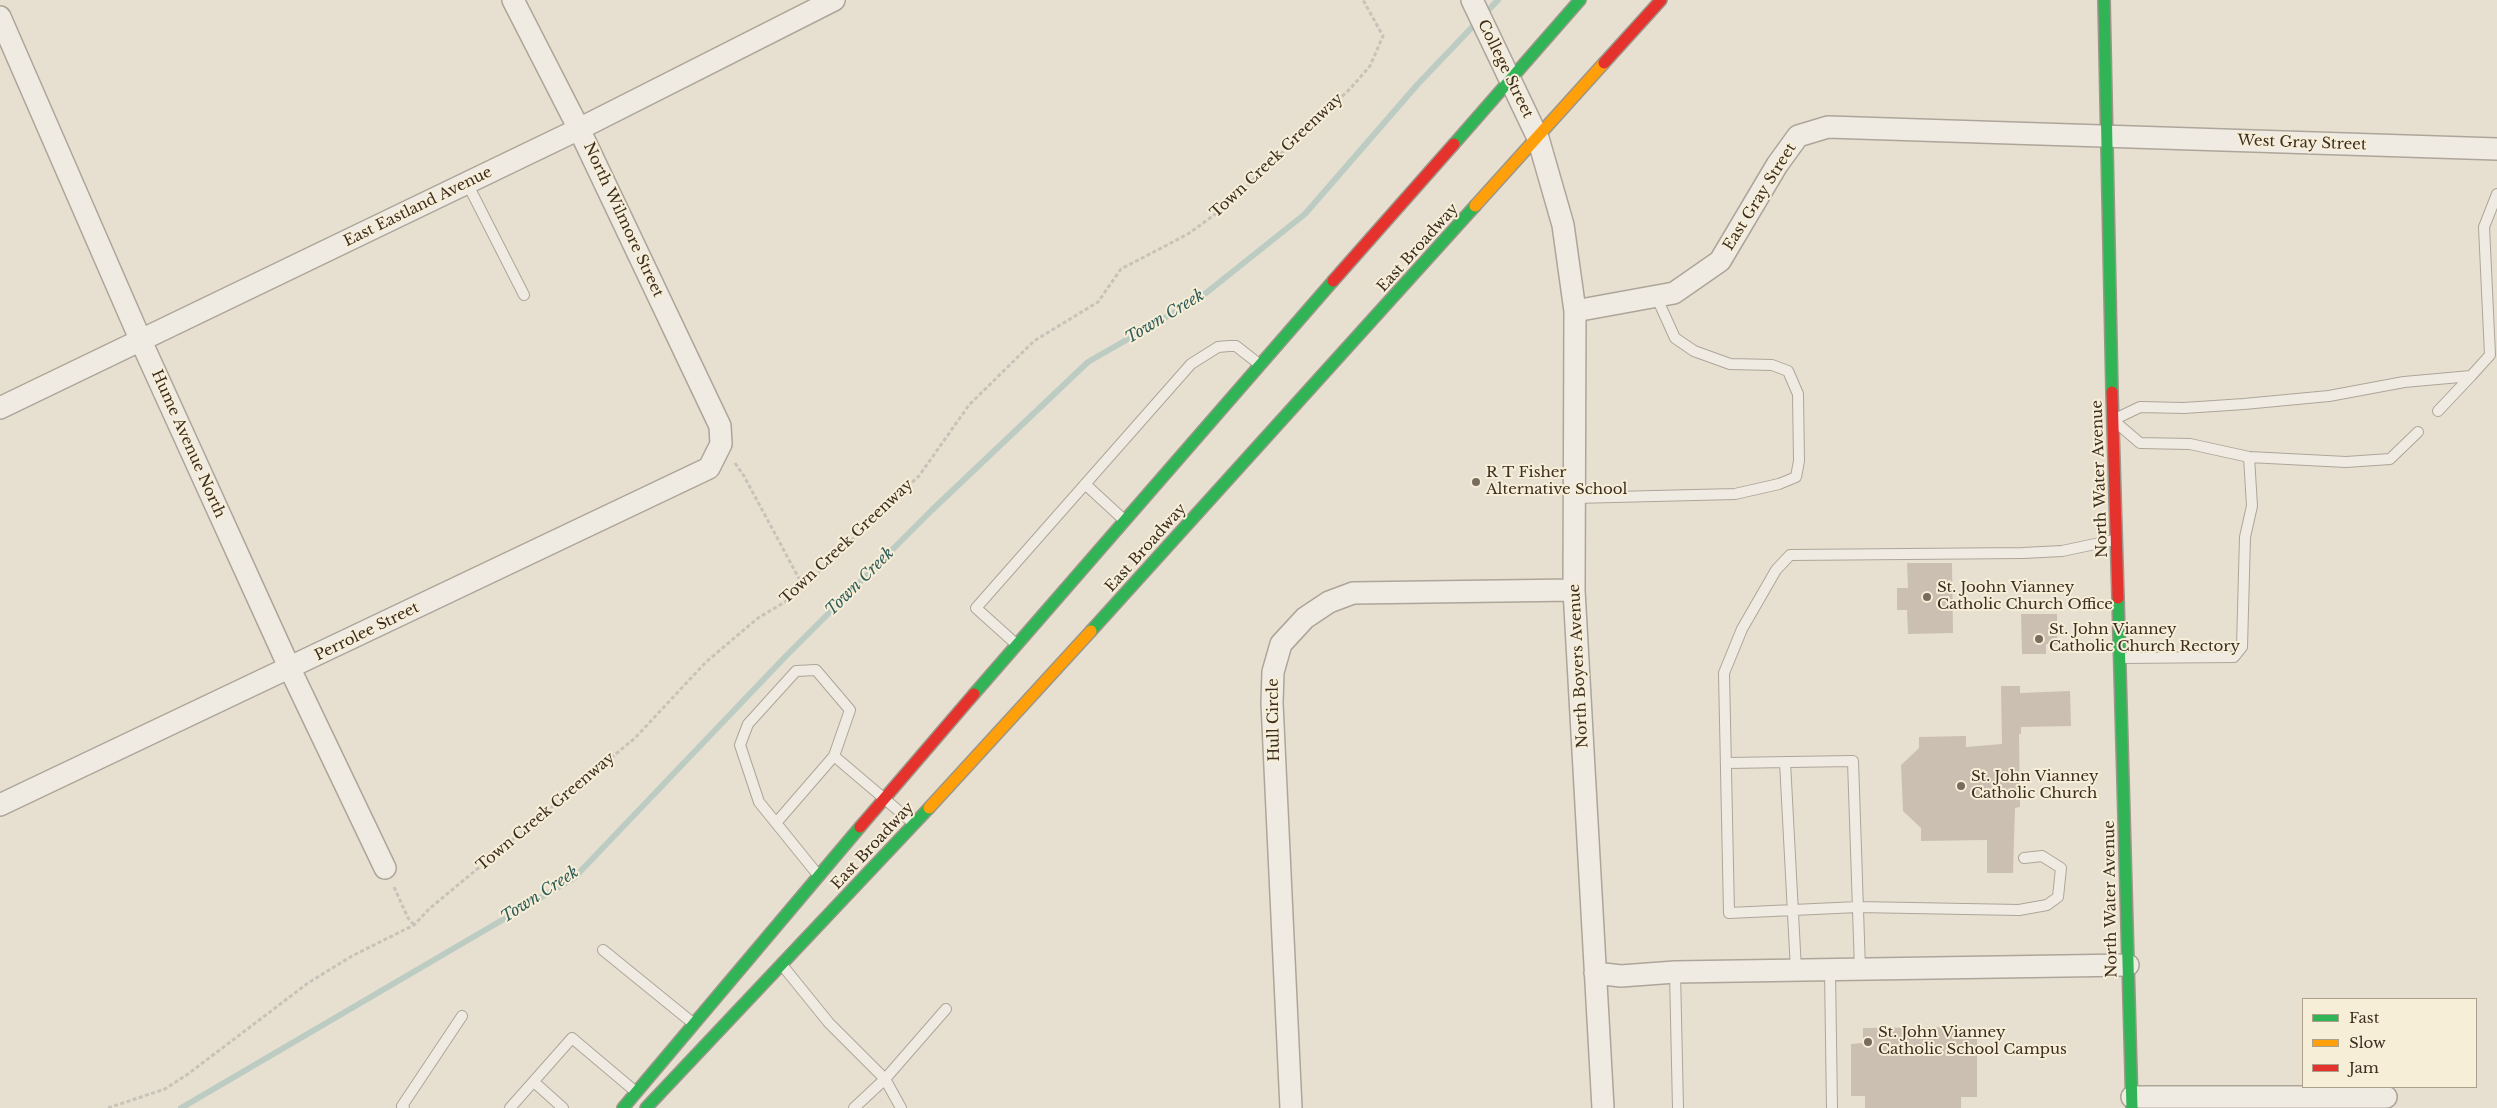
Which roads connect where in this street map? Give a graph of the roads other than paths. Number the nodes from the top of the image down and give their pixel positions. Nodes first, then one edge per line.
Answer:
1 (513, 0) edge
2 (1472, 0) edge
3 (1580, 0) edge
4 (1661, 0) edge
5 (2104, 0) edge
6 (824, 2) edge
7 (0, 16) edge
8 (1510, 81) junction
9 (579, 129) junction
10 (2107, 136) junction
11 (1538, 138) junction
12 (2497, 150) edge
13 (467, 183) junction
14 (2497, 194) edge
15 (1563, 225) joint
16 (524, 295) dead end
17 (1656, 296) junction
18 (1575, 311) junction
19 (141, 341) junction
20 (1260, 365) junction
21 (2471, 376) junction
22 (0, 408) edge
23 (2438, 411) dead end
24 (2113, 420) junction
25 (2418, 432) dead end
26 (721, 444) joint
27 (2249, 457) junction
28 (1085, 484) junction
29 (1574, 498) junction
30 (1124, 519) junction
31 (2117, 539) junction
32 (1574, 590) junction
33 (1016, 644) junction
34 (2120, 658) junction
35 (290, 669) junction
36 (834, 756) junction
37 (1785, 762) junction
38 (1726, 763) junction
39 (883, 798) junction
40 (0, 804) edge
41 (776, 822) junction
42 (914, 824) junction
43 (2024, 858) dead end
44 (385, 868) road end
45 (818, 875) junction
46 (1858, 907) junction
47 (1792, 910) junction
48 (603, 950) dead end
49 (781, 964) junction
50 (2128, 965) junction
51 (1860, 969) junction
52 (1796, 970) junction
53 (1830, 970) junction
54 (1675, 972) junction
55 (1595, 973) junction
56 (946, 1010) dead end
57 (462, 1016) dead end
58 (695, 1025) junction
59 (885, 1079) junction
60 (534, 1082) junction
61 (637, 1094) junction
62 (2386, 1097) dead end
63 (2132, 1103) edge
64 (404, 1108) edge
65 (510, 1108) edge
66 (563, 1108) edge
67 (623, 1108) edge
68 (646, 1108) edge
69 (854, 1108) edge
70 (901, 1108) edge
71 (1291, 1108) edge
72 (1603, 1108) edge
73 (1678, 1108) edge
74 (1832, 1108) edge

1 - 9 street, North Wilmore Street
2 - 8 street, College Street
3 - 8 main road, East Broadway
4 - 11 main road, East Broadway
5 - 10 main road, North Water Avenue
6 - 9 street, East Eastland Avenue
7 - 19 street, Hume Avenue North
8 - 11 street, College Street
8 - 20 main road, East Broadway
9 - 13 street, East Eastland Avenue
9 - 26 street, North Wilmore Street
10 - 12 street, West Gray Street
10 - 17 street, East Gray Street
10 - 24 main road, North Water Avenue
11 - 15 street, College Street
11 - 42 main road, East Broadway
13 - 16 lane
13 - 19 street, East Eastland Avenue
14 - 21 lane
15 - 18 street, North Boyers Avenue
17 - 18 street, East Gray Street
17 - 29 lane
18 - 29 street, North Boyers Avenue
19 - 22 street, East Eastland Avenue
19 - 35 street, Hume Avenue North
20 - 28 lane
20 - 30 main road, East Broadway
21 - 23 lane
21 - 24 lane
24 - 27 lane
24 - 31 main road, North Water Avenue
25 - 27 lane
26 - 35 street, Perrolee Street
27 - 34 lane
28 - 30 lane
28 - 33 lane
29 - 32 street, North Boyers Avenue
30 - 33 main road, East Broadway
31 - 34 main road, North Water Avenue
31 - 38 lane
32 - 55 street, North Boyers Avenue
32 - 71 street, Hull Circle
33 - 39 main road, East Broadway
34 - 50 main road, North Water Avenue
35 - 40 street, Perrolee Street
35 - 44 street, Hume Avenue North
36 - 39 lane
36 - 41 lane
36 - 41 lane
37 - 38 lane
37 - 46 lane
37 - 47 lane
38 - 47 lane
39 - 42 lane
39 - 45 main road, East Broadway
41 - 45 lane
42 - 49 main road, East Broadway
43 - 46 lane
45 - 58 main road, East Broadway
46 - 47 lane
46 - 51 lane
47 - 52 lane
48 - 58 lane
49 - 59 lane
49 - 68 main road, East Broadway
50 - 51 street
50 - 63 main road, North Water Avenue
51 - 53 street
52 - 53 street
52 - 54 street
53 - 74 lane
54 - 55 street
54 - 73 lane
55 - 72 street, North Boyers Avenue
56 - 59 lane
57 - 64 lane
58 - 61 main road, East Broadway
59 - 69 lane
59 - 70 lane
60 - 61 lane
60 - 65 lane
60 - 66 lane
61 - 67 main road, East Broadway
62 - 63 street

